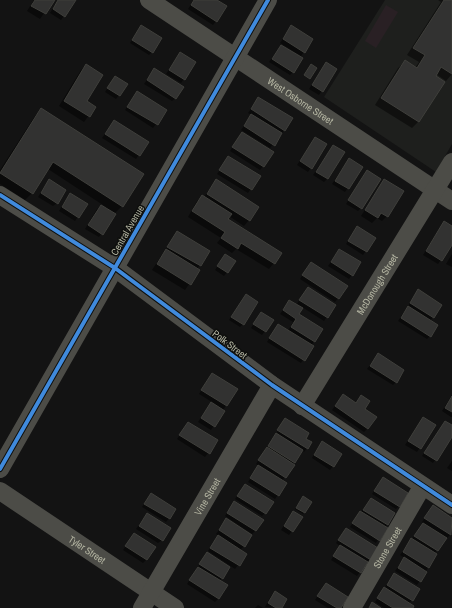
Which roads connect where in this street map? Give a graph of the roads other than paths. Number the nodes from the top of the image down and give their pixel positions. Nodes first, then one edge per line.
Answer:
1 (149, 0) edge
2 (268, 0) edge
3 (235, 57) junction
4 (452, 162) edge
5 (436, 190) junction
6 (0, 194) edge
7 (452, 201) edge
8 (115, 268) junction
9 (272, 385) junction
10 (302, 406) junction
11 (0, 469) edge
12 (422, 487) junction
13 (0, 491) edge
14 (452, 505) edge
15 (150, 592) junction
16 (142, 608) edge
17 (175, 608) edge
18 (352, 608) edge

1 - 3 street, West Osborne Street
2 - 3 street, Central Avenue
3 - 5 street, West Osborne Street
3 - 8 street, Central Avenue
4 - 5 street, McDonough Street
5 - 7 street, West Osborne Street
5 - 10 street, McDonough Street
6 - 8 street, Polk Street
8 - 9 street, Polk Street
8 - 11 street, Central Avenue
9 - 10 street, Polk Street
9 - 15 street, Vine Street
10 - 12 street, Polk Street
12 - 14 street, Polk Street
12 - 18 street, Stone Street
13 - 15 street, Tyler Street
15 - 16 street, Vine Street
15 - 17 street, Tyler Street

